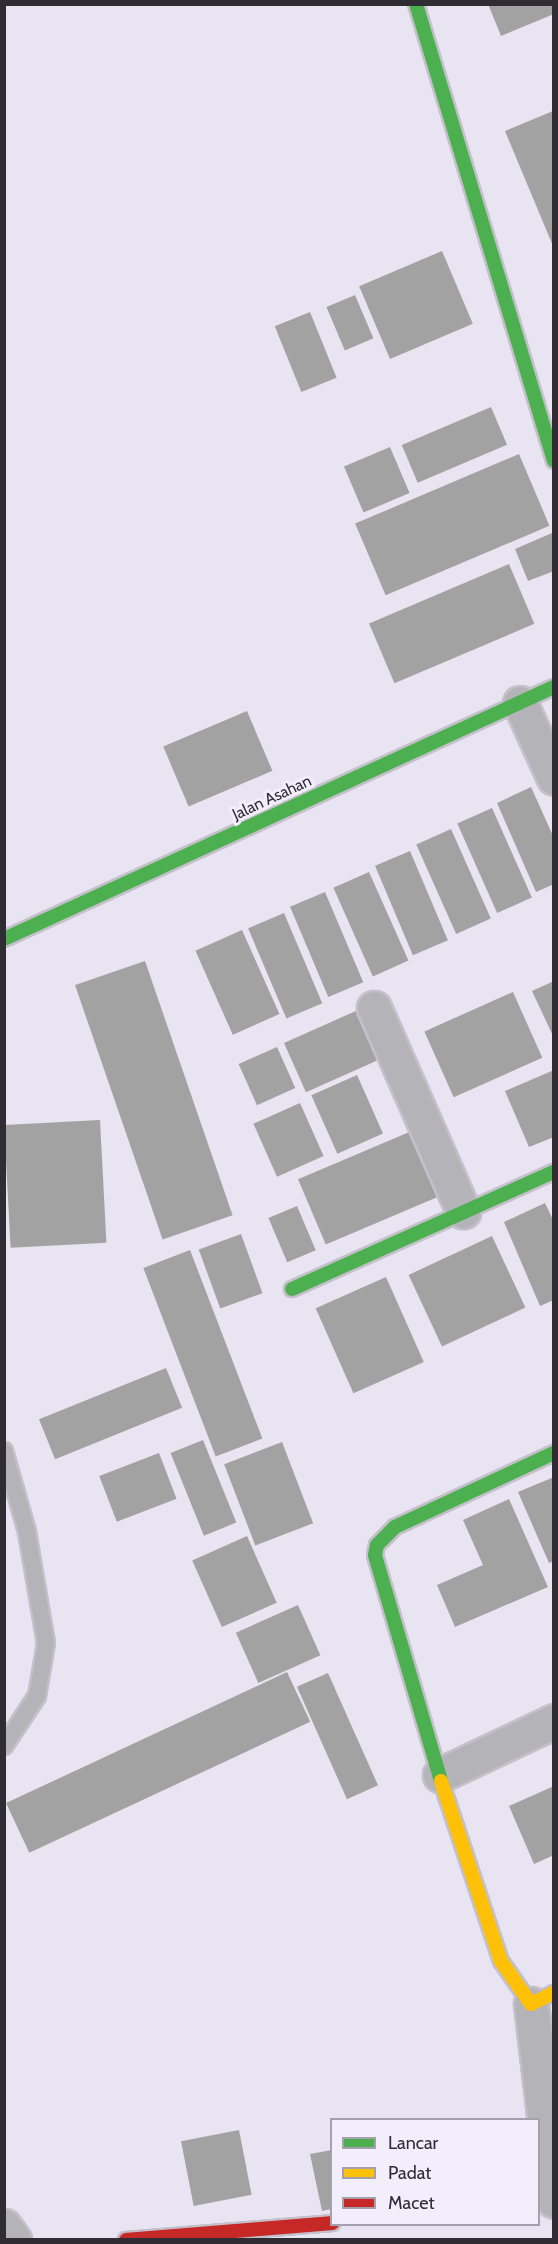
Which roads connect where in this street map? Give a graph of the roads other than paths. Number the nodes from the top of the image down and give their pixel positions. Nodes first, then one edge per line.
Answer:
1 (416, 4) edge
2 (554, 461) edge
3 (554, 687) edge
4 (520, 703) junction
5 (554, 778) edge
6 (4, 939) edge
7 (374, 1008) dead end
8 (554, 1172) edge
9 (463, 1211) junction
10 (292, 1288) dead end
11 (4, 1451) edge
12 (554, 1453) edge
13 (554, 1721) edge
14 (4, 1746) edge
15 (440, 1775) junction
16 (542, 1999) edge
17 (554, 2201) edge
18 (330, 2223) edge
19 (4, 2226) edge
20 (14, 2240) edge
21 (126, 2240) edge

1 - 2 street
3 - 4 street, Jalan Asahan
4 - 5 street
4 - 6 street, Jalan Asahan
7 - 9 street
8 - 9 street
9 - 10 street
11 - 14 lane
12 - 15 street
13 - 15 street
15 - 16 street
16 - 17 street
18 - 21 street
19 - 20 street

